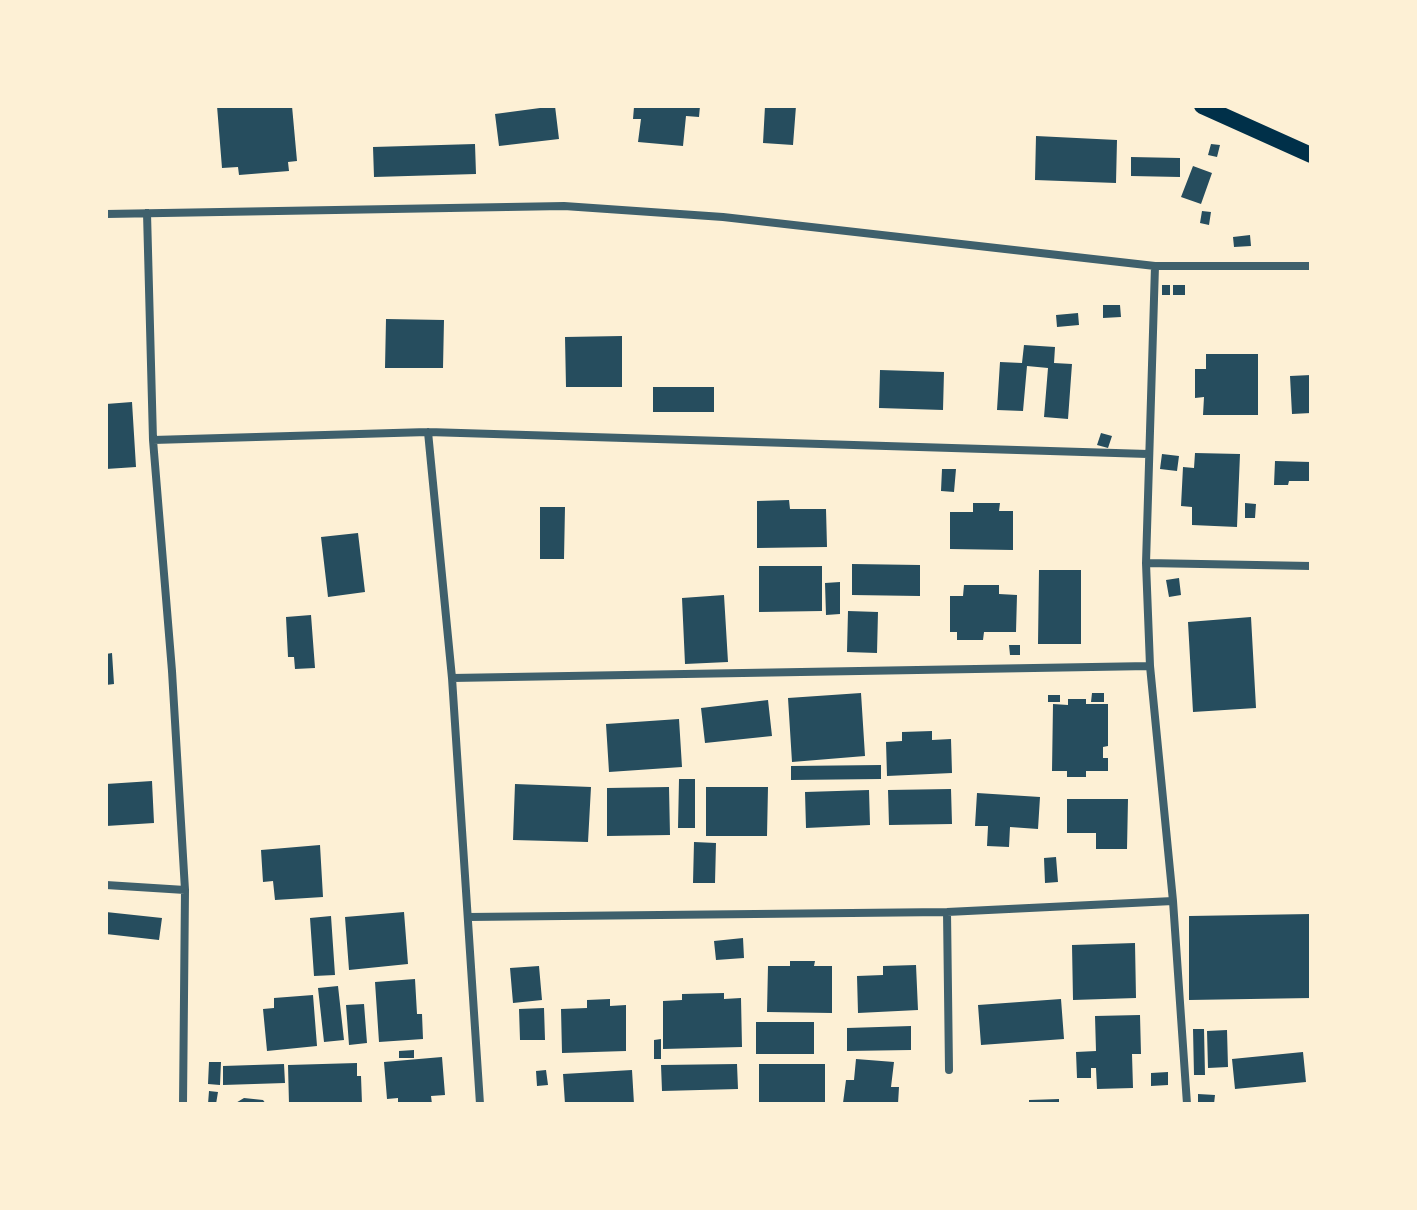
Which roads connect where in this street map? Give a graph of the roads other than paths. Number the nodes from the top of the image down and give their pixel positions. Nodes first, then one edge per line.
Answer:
1 (1202, 106) edge
2 (1311, 155) edge
3 (147, 213) junction
4 (106, 214) edge
5 (1155, 266) junction
6 (1311, 266) edge
7 (428, 432) junction
8 (153, 440) junction
9 (1148, 454) junction
10 (1146, 563) junction
11 (1311, 566) edge
12 (1150, 666) junction
13 (452, 678) junction
14 (106, 885) edge
15 (185, 890) junction
16 (1173, 901) junction
17 (947, 912) junction
18 (468, 917) junction
19 (949, 1070) dead end
20 (183, 1104) edge
21 (480, 1104) edge
22 (1187, 1104) edge

1 - 2 main road
3 - 4 street
3 - 5 street
3 - 8 street
5 - 6 street
5 - 9 street
7 - 8 street
7 - 9 street
7 - 13 street
8 - 15 street
9 - 10 street
10 - 11 street
10 - 12 street
12 - 13 street
12 - 16 street
13 - 18 street
14 - 15 street
15 - 20 street
16 - 17 street
16 - 22 street
17 - 18 street
17 - 19 street
18 - 21 street

